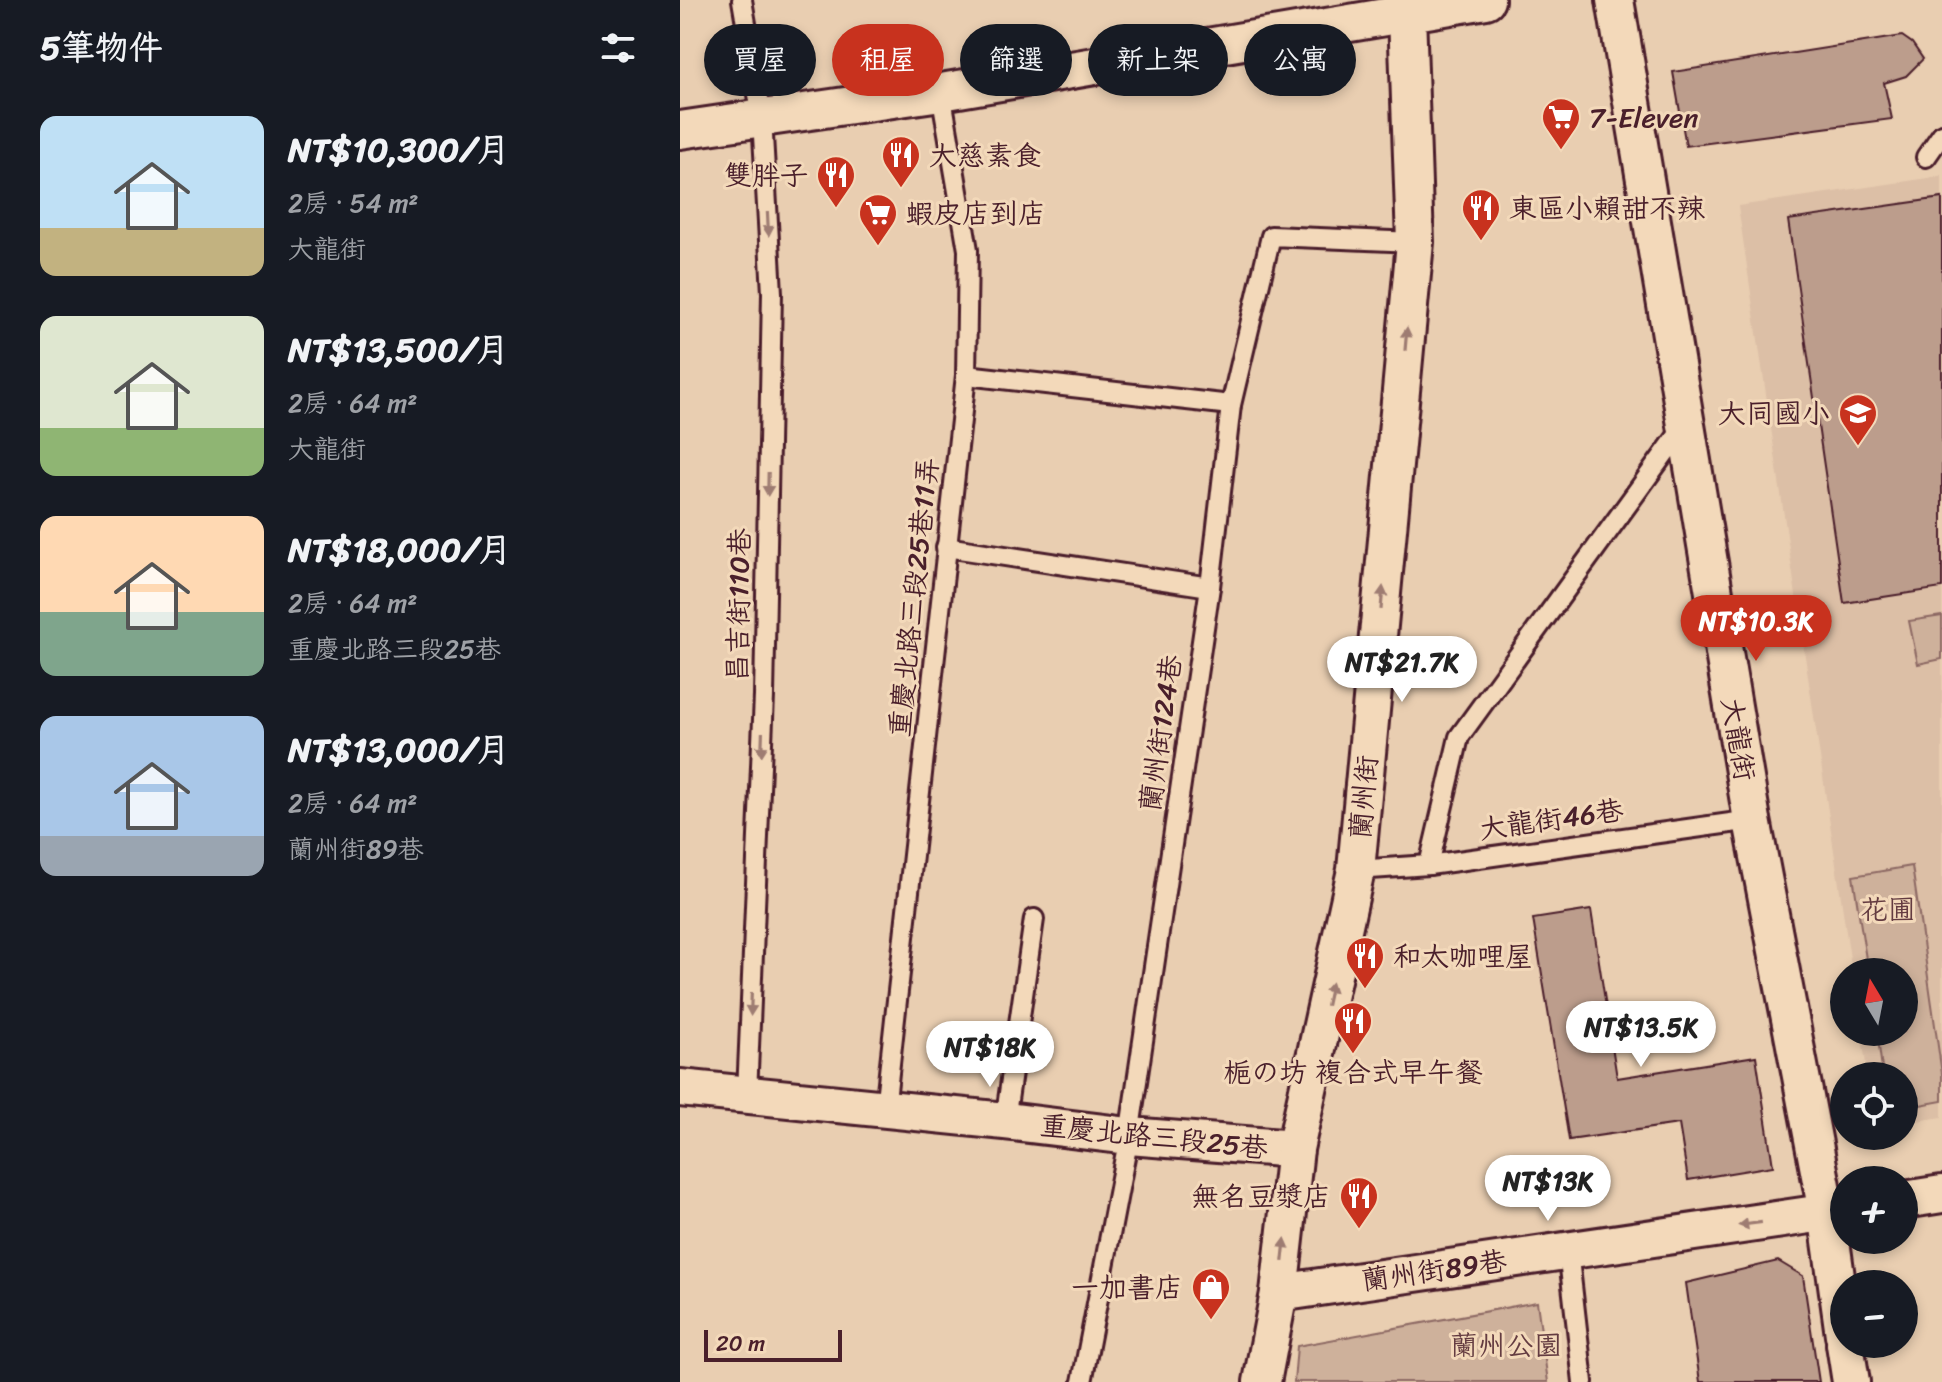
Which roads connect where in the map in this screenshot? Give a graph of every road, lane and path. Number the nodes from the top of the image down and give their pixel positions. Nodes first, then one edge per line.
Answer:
1 (742, 0) edge
2 (1486, 0) edge
3 (1615, 0) edge
4 (1407, 14) junction
5 (944, 91) edge
6 (913, 96) edge
7 (942, 96) edge
8 (762, 118) junction
9 (680, 130) edge
10 (1942, 134) edge
11 (1926, 157) dead end
12 (1415, 242) junction
13 (966, 375) junction
14 (1231, 405) junction
15 (1686, 424) junction
16 (946, 547) junction
17 (1210, 587) junction
18 (1752, 820) junction
19 (1429, 865) junction
20 (1356, 870) junction
21 (1034, 919) dead end
22 (680, 1088) edge
23 (747, 1094) junction
24 (885, 1109) junction
25 (1005, 1121) junction
26 (1129, 1136) junction
27 (1295, 1149) junction
28 (1830, 1183) edge
29 (1942, 1194) edge
30 (1918, 1198) edge
31 (1830, 1212) edge
32 (1568, 1250) junction
33 (1279, 1293) junction
34 (1847, 1358) edge
35 (1082, 1382) edge
36 (1262, 1382) edge
37 (1583, 1382) edge
38 (1851, 1382) edge

1 - 8 lane, 昌吉街110巷
2 - 4 street
3 - 15 street, 大龍街
4 - 5 street
4 - 12 street, 蘭州街
6 - 8 street
7 - 13 lane, 重慶北路三段25巷11弄
8 - 9 street
8 -> 23 lane, 昌吉街110巷
10 - 11 lane
12 - 14 lane, 蘭州街124巷
20 -> 12 street, 蘭州街
13 - 14 lane
13 - 16 lane, 重慶北路三段25巷11弄
14 - 17 lane, 蘭州街124巷
15 - 18 street, 大龍街
15 - 19 lane
16 - 17 lane
16 - 24 lane, 重慶北路三段25巷11弄
17 - 26 lane, 蘭州街124巷
18 - 19 lane, 大龍街46巷
18 - 28 street, 大龍街
19 - 20 lane, 大龍街46巷
27 -> 20 street, 蘭州街
21 - 25 lane
22 - 23 street, 重慶北路三段25巷
23 - 24 street, 重慶北路三段25巷
24 - 25 street, 重慶北路三段25巷
25 - 26 street, 重慶北路三段25巷
26 - 27 street, 重慶北路三段25巷
26 - 35 lane, 蘭州街124巷
33 -> 27 street, 蘭州街
29 - 30 street
31 -> 32 street, 蘭州街89巷
32 - 33 street, 蘭州街89巷
32 - 37 lane
33 - 36 street, 蘭州街
34 - 38 street

